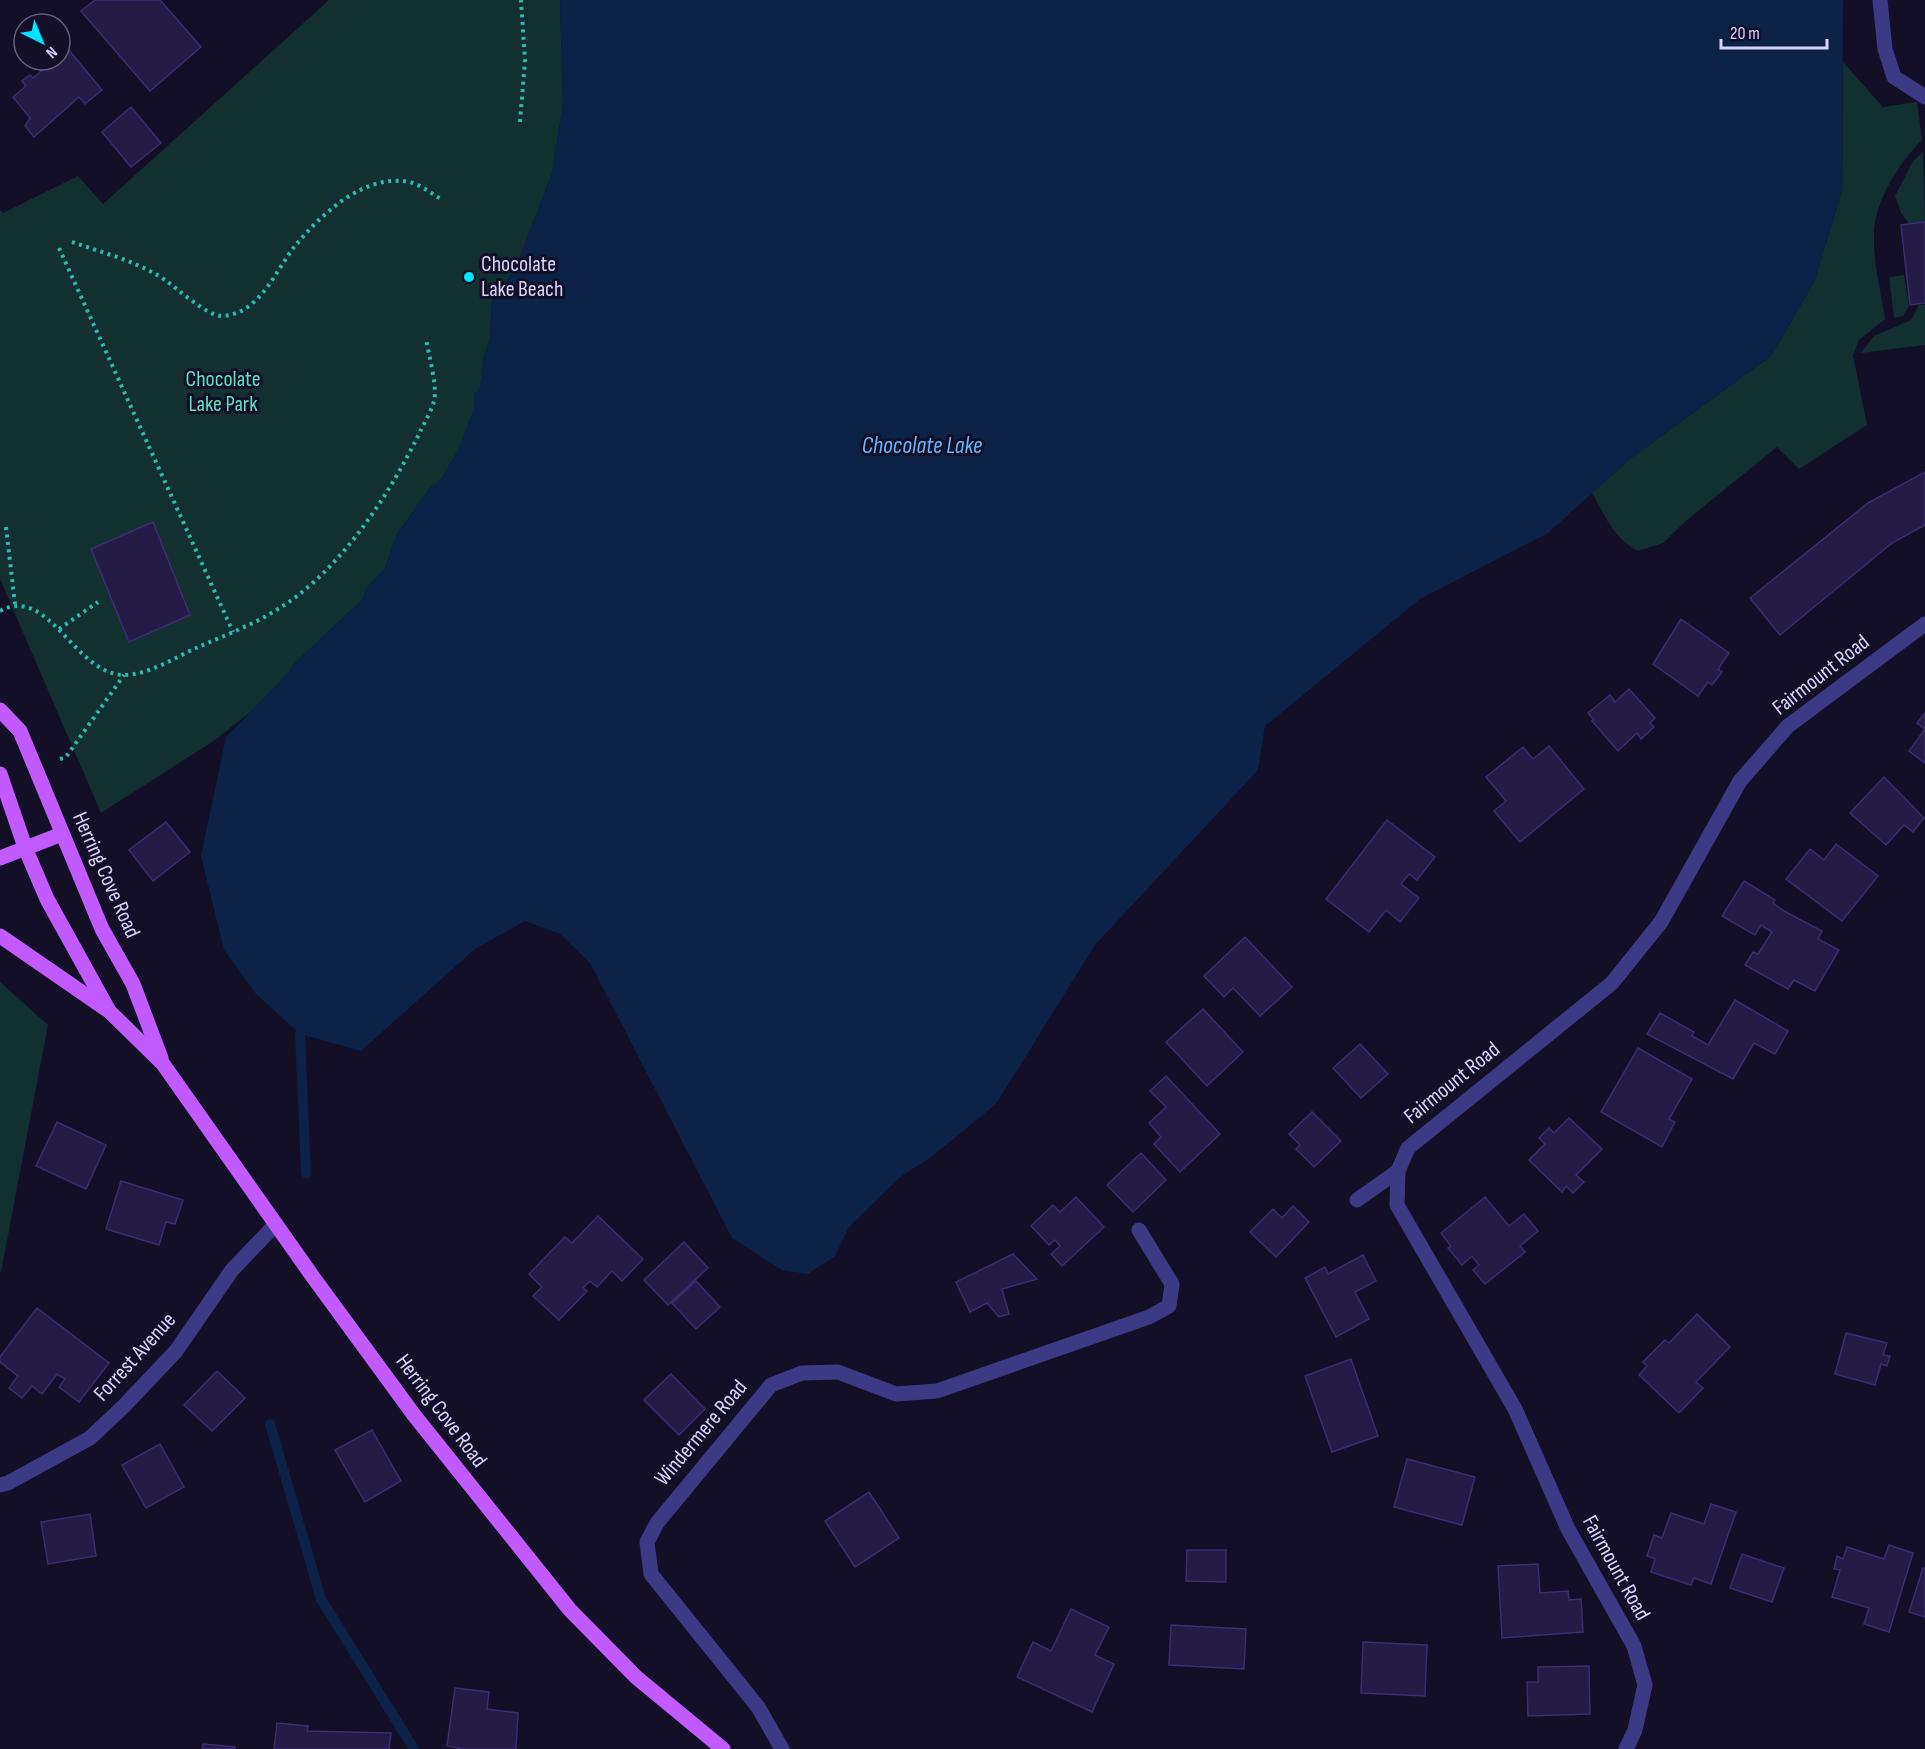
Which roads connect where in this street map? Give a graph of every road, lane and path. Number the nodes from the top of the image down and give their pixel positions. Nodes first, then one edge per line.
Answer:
1 (521, 0) edge
2 (1880, 0) edge
3 (1925, 97) edge
4 (520, 122) dead end
5 (441, 199) dead end
6 (72, 242) dead end
7 (59, 248) dead end
8 (426, 338) dead end
9 (6, 527) dead end
10 (98, 602) dead end
11 (15, 604) junction
12 (0, 611) edge
13 (1925, 624) edge
14 (59, 629) junction
15 (233, 632) junction
16 (124, 675) junction
17 (0, 710) edge
18 (51, 763) dead end
19 (0, 774) edge
20 (63, 834) junction
21 (26, 850) junction
22 (0, 858) edge
23 (0, 936) edge
24 (109, 1011) junction
25 (163, 1064) junction
26 (1398, 1171) junction
27 (1357, 1200) dead end
28 (276, 1224) junction
29 (1139, 1230) dead end
30 (0, 1485) edge
31 (723, 1749) edge
32 (782, 1749) edge
33 (1626, 1749) edge

1 - 4 path
2 - 3 street
5 - 6 path
7 - 15 path
8 - 15 path
9 - 11 path
10 - 14 path
11 - 12 path
11 - 14 path
13 - 26 street, Fairmount Road
14 - 16 path
15 - 16 path
16 - 18 path
17 - 20 main road, Herring Cove Road
19 - 21 main road, Herring Cove Road
20 - 21 main road
20 - 25 main road, Herring Cove Road
21 - 22 main road
21 - 24 main road, Herring Cove Road
23 - 24 main road
24 - 25 main road, Herring Cove Road
25 - 28 main road, Herring Cove Road
26 - 27 street
26 - 33 street, Fairmount Road
28 - 30 street, Forrest Avenue
28 - 31 main road, Herring Cove Road
29 - 32 street, Windermere Road

